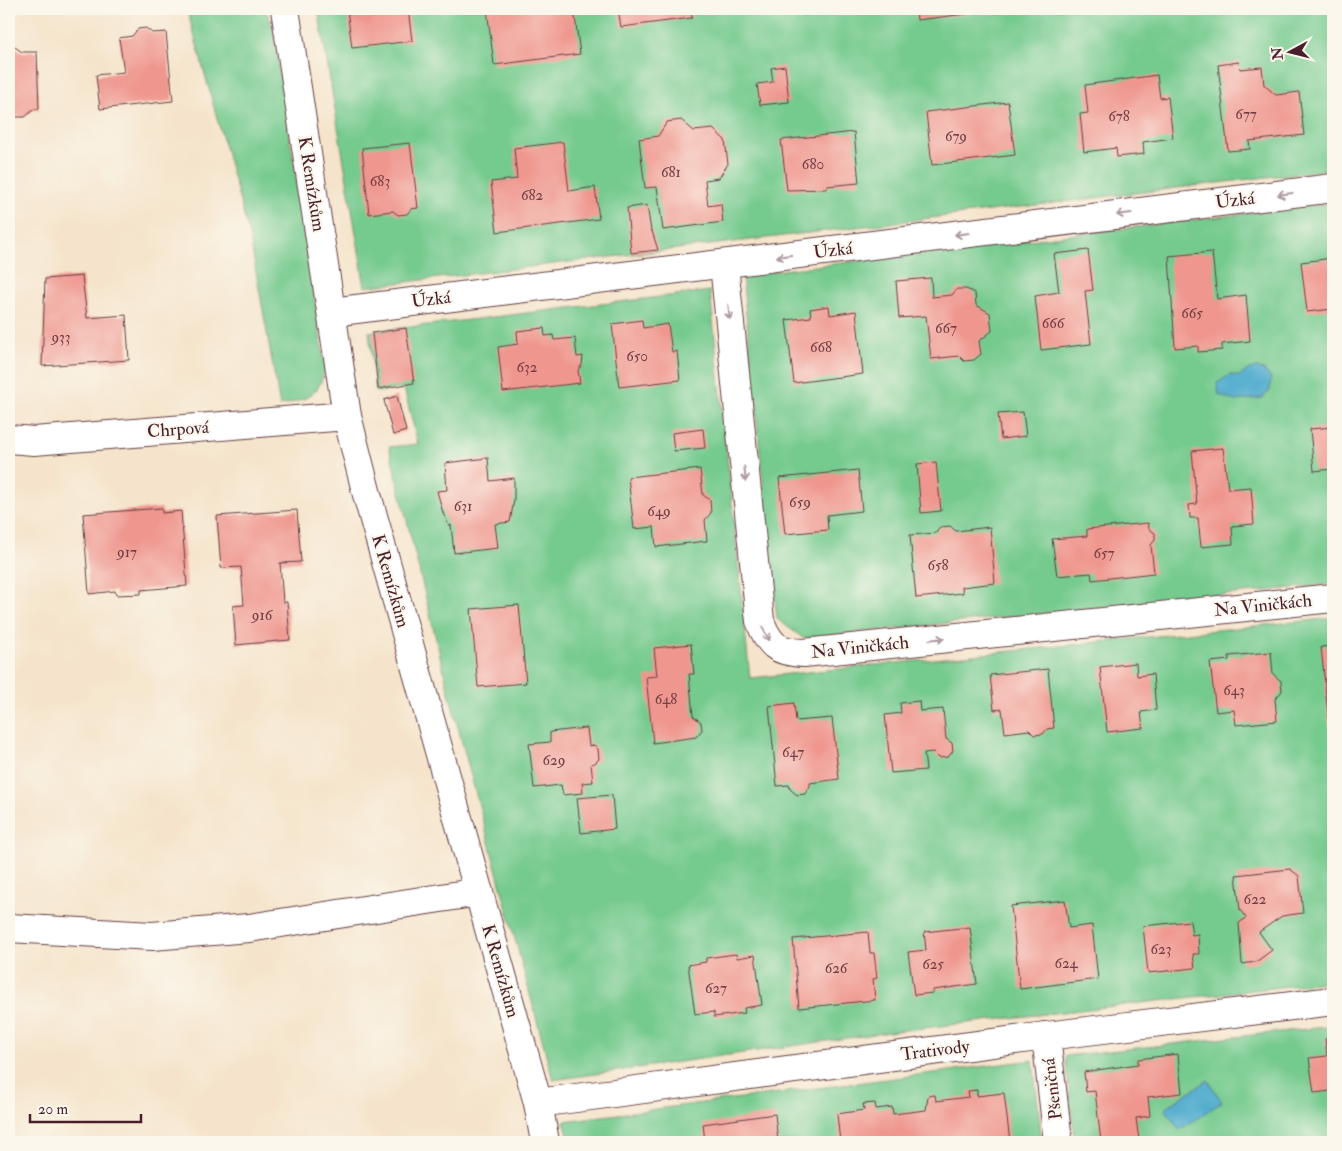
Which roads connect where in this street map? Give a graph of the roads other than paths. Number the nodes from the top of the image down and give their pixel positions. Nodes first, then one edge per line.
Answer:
1 (285, 9) edge
2 (1333, 188) edge
3 (724, 264) junction
4 (332, 312) junction
5 (347, 416) junction
6 (9, 439) edge
7 (1333, 598) edge
8 (479, 892) junction
9 (9, 928) edge
10 (1333, 1001) edge
11 (1046, 1036) junction
12 (538, 1103) junction
13 (546, 1142) edge
14 (1058, 1142) edge

1 - 4 street, K Remízkům
2 -> 3 street, Úzká
3 - 4 street, Úzká
3 -> 7 street, Na Viničkách
4 - 5 street, K Remízkům
5 - 6 street, Chrpová
5 - 8 street, K Remízkům
8 - 9 street
8 - 12 street, K Remízkům
10 - 11 street, Trativody
11 - 12 street, Trativody
11 - 14 street, Pšeničná
12 - 13 street, K Remízkům

